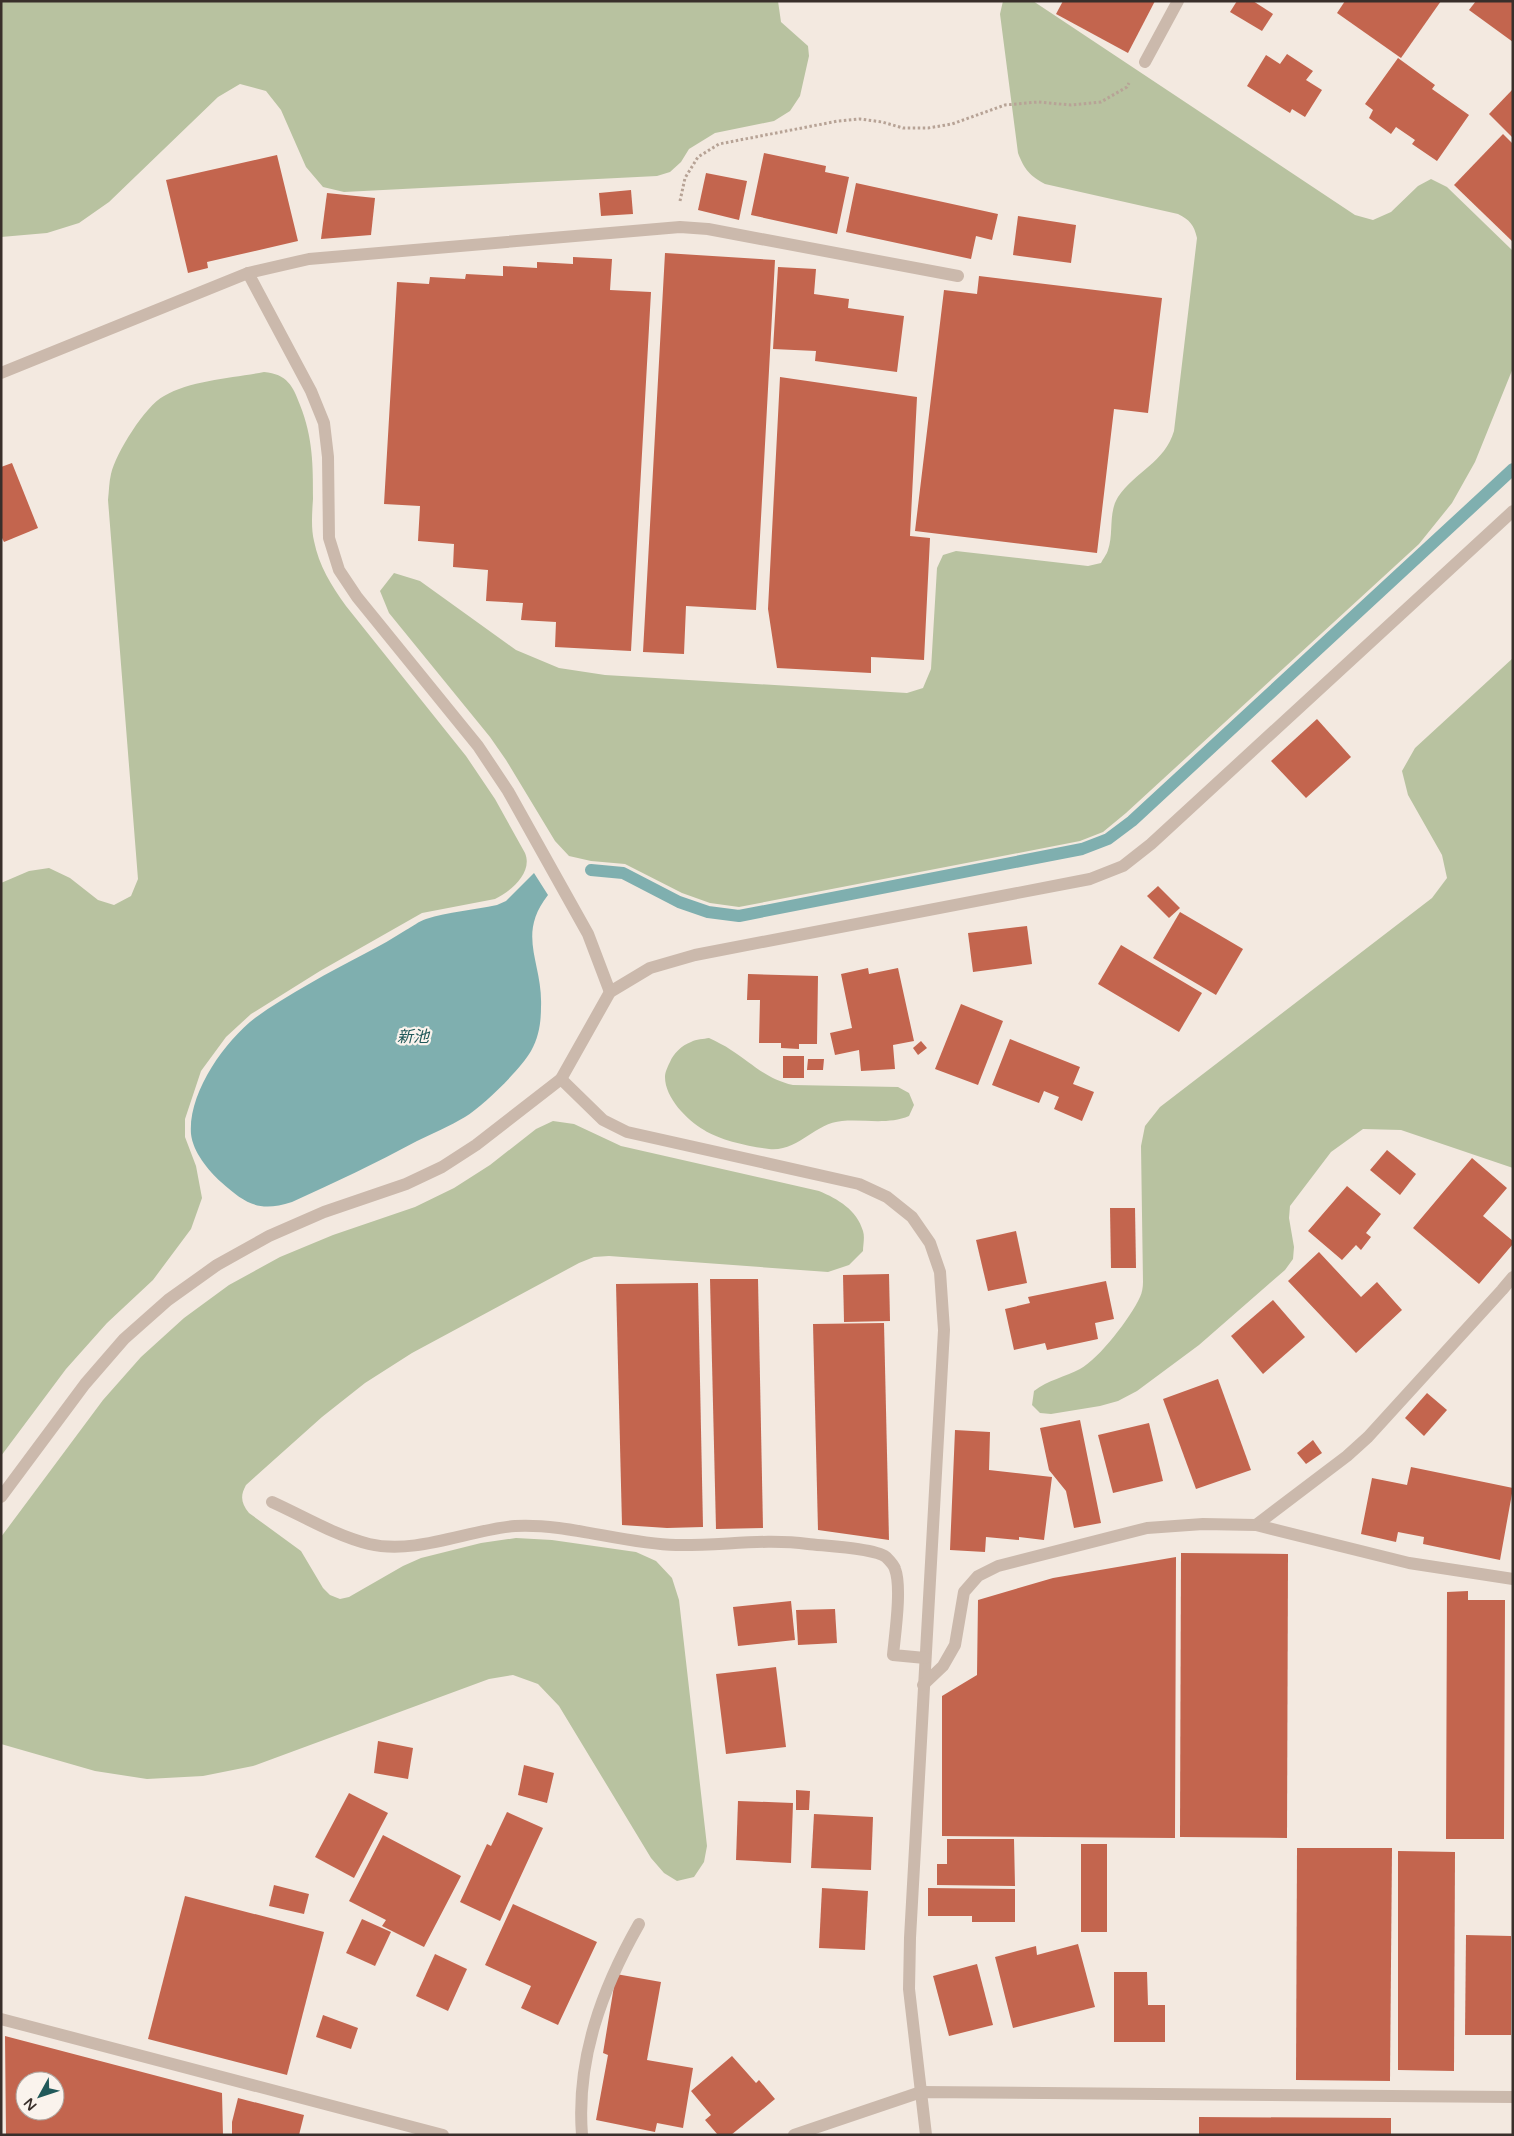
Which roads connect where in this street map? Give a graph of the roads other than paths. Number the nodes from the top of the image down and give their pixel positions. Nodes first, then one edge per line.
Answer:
1 (1178, 1) edge
2 (1145, 62) road end
3 (248, 273) junction
4 (958, 276) dead end
5 (1, 373) edge
6 (1513, 511) edge
7 (610, 992) junction
8 (561, 1079) junction
9 (1513, 1276) edge
10 (1, 1497) edge
11 (272, 1502) dead end
12 (1256, 1525) junction
13 (1513, 1579) edge
14 (925, 1658) junction
15 (923, 1685) junction
16 (639, 1924) dead end
17 (1, 2018) edge
18 (921, 2092) junction
19 (1513, 2097) edge
20 (443, 2135) edge
21 (582, 2135) edge
22 (794, 2135) edge
23 (926, 2135) edge

1 - 2 street
3 - 4 street
3 - 5 street
3 - 7 street
6 - 7 street
7 - 8 street
8 - 10 street
8 - 14 street
9 - 12 street
11 - 14 street
12 - 13 street
12 - 15 street
14 - 15 street
15 - 18 street
16 - 21 street
17 - 20 street
18 - 19 street
18 - 22 street
18 - 23 street

